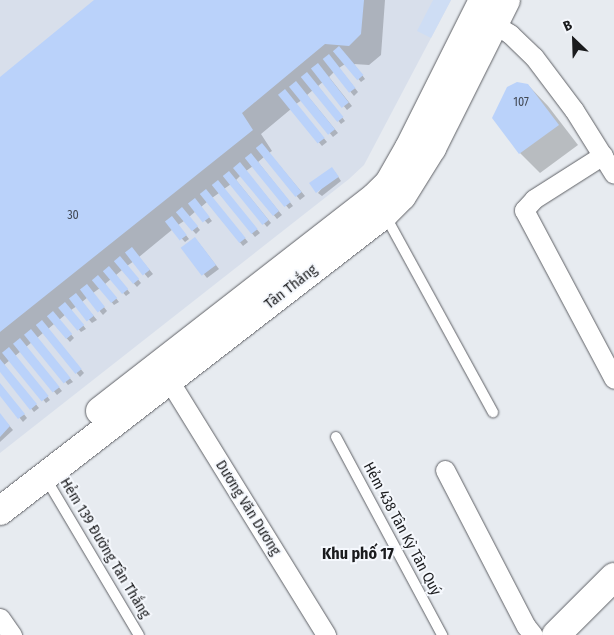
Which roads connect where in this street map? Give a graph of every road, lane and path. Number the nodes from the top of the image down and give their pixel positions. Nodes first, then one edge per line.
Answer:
1 (506, 0) edge
2 (488, 12) edge
3 (603, 155) junction
4 (614, 174) edge
5 (384, 214) junction
6 (614, 379) edge
7 (170, 382) junction
8 (493, 412) dead end
9 (336, 437) dead end
10 (445, 470) dead end
11 (45, 476) junction
12 (0, 489) edge
13 (0, 511) edge
14 (614, 577) edge
15 (0, 618) edge
16 (12, 635) edge
17 (139, 635) edge
18 (326, 635) edge
19 (442, 635) edge
20 (533, 635) edge
21 (556, 635) edge

1 - 2 street, Tân Thắng
2 - 3 street
2 - 5 street, Tân Thắng
2 - 12 street, Tân Thắng
3 - 4 street
3 - 6 street
5 - 7 street, Tân Thắng
5 - 8 lane
7 - 11 street, Tân Thắng
7 - 18 street, Dương Văn Dương
9 - 19 lane, Hẻm 438 Tân Kỳ Tân Quý
10 - 20 street
11 - 13 street, Tân Thắng
11 - 17 lane, Hẻm 139 Đường Tân Thắng
14 - 21 street
15 - 16 street

